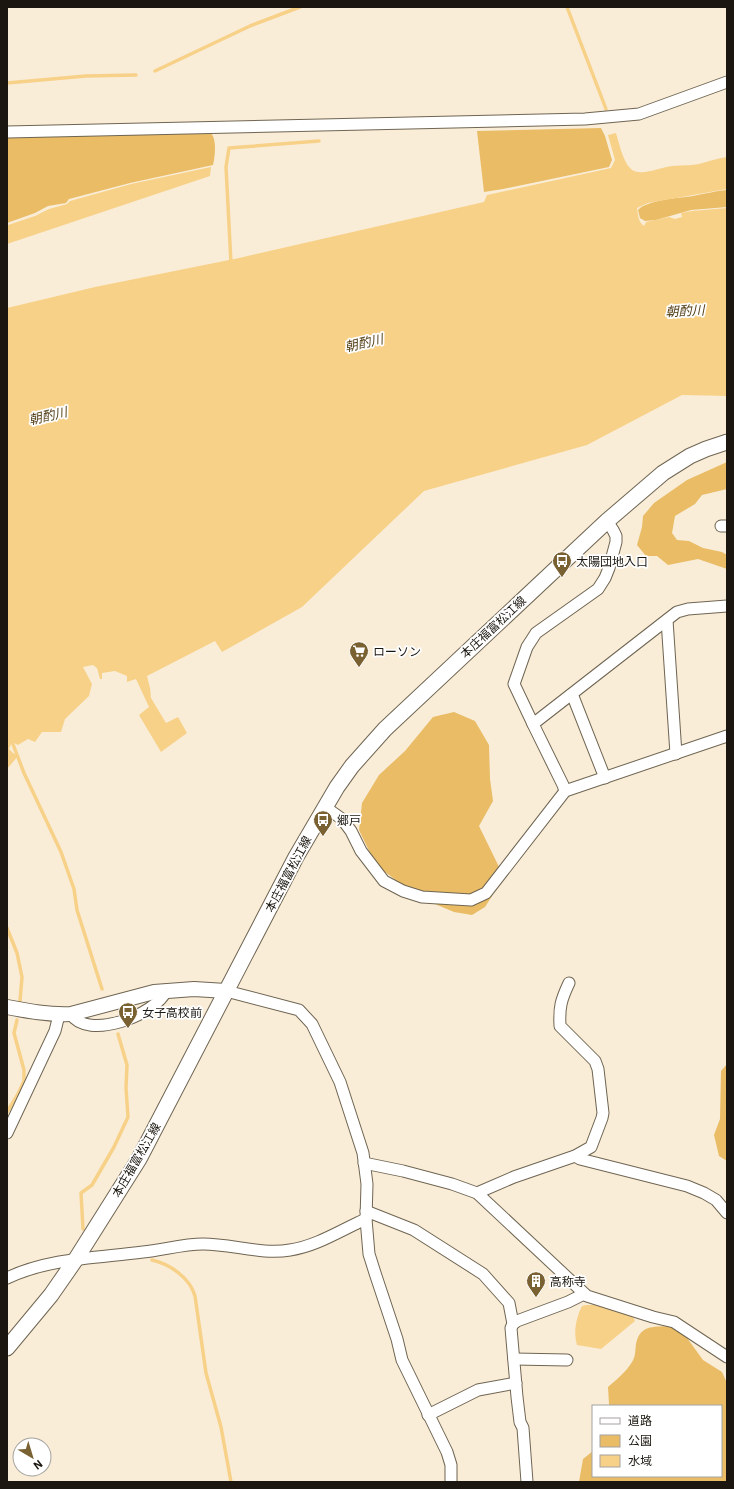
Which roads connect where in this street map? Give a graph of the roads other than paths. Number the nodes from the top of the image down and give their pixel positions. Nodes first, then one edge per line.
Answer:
1 (727, 82) edge
2 (7, 132) edge
3 (727, 442) edge
4 (607, 521) junction
5 (727, 606) edge
6 (667, 620) junction
7 (572, 694) junction
8 (533, 724) junction
9 (727, 736) edge
10 (676, 754) junction
11 (604, 778) junction
12 (566, 790) junction
13 (324, 807) junction
14 (569, 983) dead end
15 (166, 991) junction
16 (226, 991) junction
17 (7, 1007) edge
18 (65, 1014) junction
19 (7, 1133) edge
20 (575, 1156) junction
21 (364, 1163) junction
22 (477, 1193) junction
23 (727, 1213) edge
24 (366, 1215) junction
25 (76, 1259) junction
26 (7, 1278) edge
27 (584, 1294) junction
28 (513, 1324) junction
29 (7, 1348) edge
30 (727, 1357) edge
31 (514, 1359) junction
32 (566, 1360) dead end
33 (516, 1383) junction
34 (428, 1415) junction
35 (451, 1482) edge
36 (527, 1482) edge

1 - 2 street
3 - 4 main road, 本庄福富松江線
4 - 8 street
4 - 13 main road, 本庄福富松江線
5 - 6 street
6 - 7 street
6 - 10 street
7 - 8 street
7 - 11 street
8 - 12 street
9 - 10 street
10 - 11 street
11 - 12 street
12 - 13 street
13 - 16 main road, 本庄福富松江線
14 - 20 street
15 - 16 street
15 - 18 street
15 - 18 street
16 - 21 street
16 - 25 main road, 本庄福富松江線
17 - 18 street
18 - 19 street
20 - 22 street
20 - 23 street
21 - 22 street
21 - 24 street
22 - 27 street
24 - 25 street
24 - 28 street
24 - 34 street
25 - 26 street
25 - 29 main road, 本庄福富松江線
27 - 28 street
27 - 30 street
28 - 31 street
31 - 32 street
31 - 33 street
33 - 34 street
33 - 36 street
34 - 35 street

